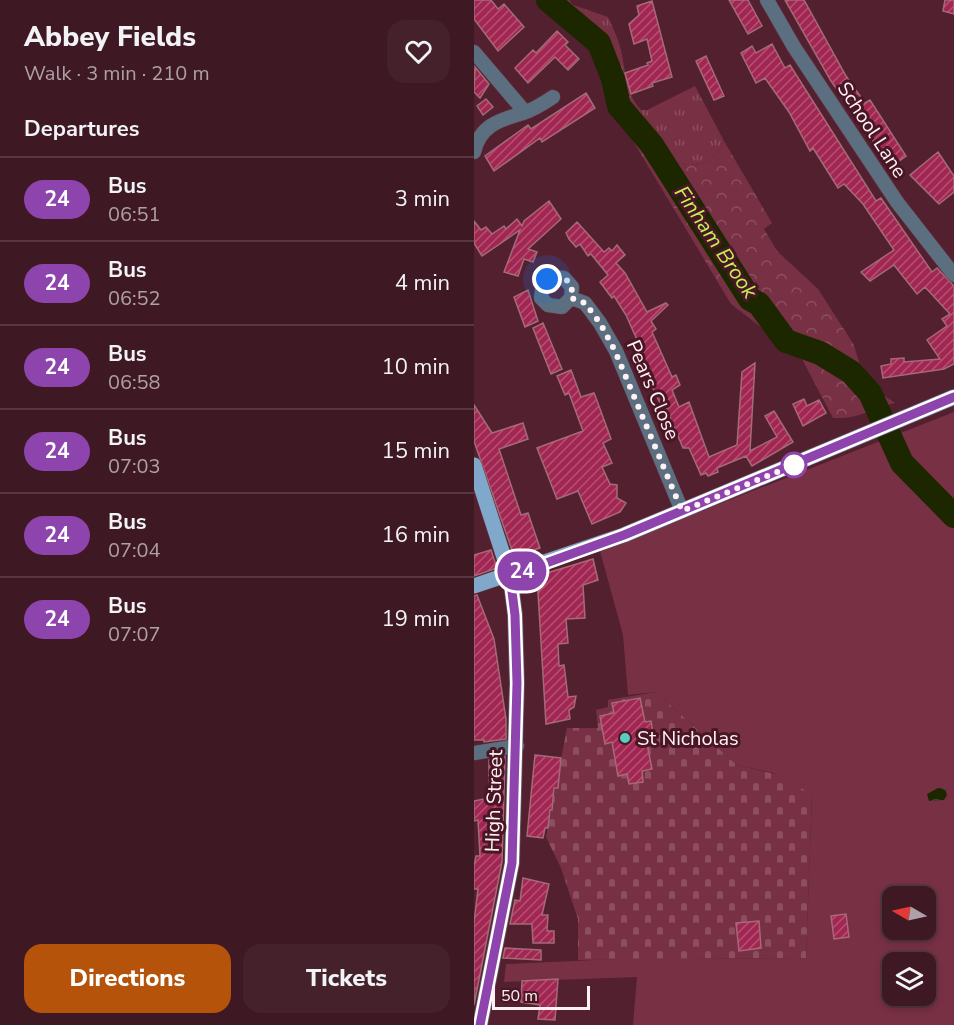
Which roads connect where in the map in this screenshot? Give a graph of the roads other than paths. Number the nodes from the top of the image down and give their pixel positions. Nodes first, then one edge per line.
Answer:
1 (767, 0) edge
2 (474, 52) edge
3 (553, 98) dead end
4 (525, 112) junction
5 (475, 144) edge
6 (954, 275) edge
7 (571, 298) dead end
8 (954, 397) edge
9 (474, 465) edge
10 (682, 511) junction
11 (510, 576) junction
12 (474, 586) edge
13 (517, 746) junction
14 (474, 753) edge
15 (480, 1025) edge

1 - 6 street, School Lane
2 - 4 street
3 - 4 street
4 - 5 street
7 - 10 street, Pears Close
8 - 10 main road
9 - 11 main road
10 - 11 main road
11 - 12 main road
11 - 13 street, High Street
13 - 14 street
13 - 15 street, High Street

